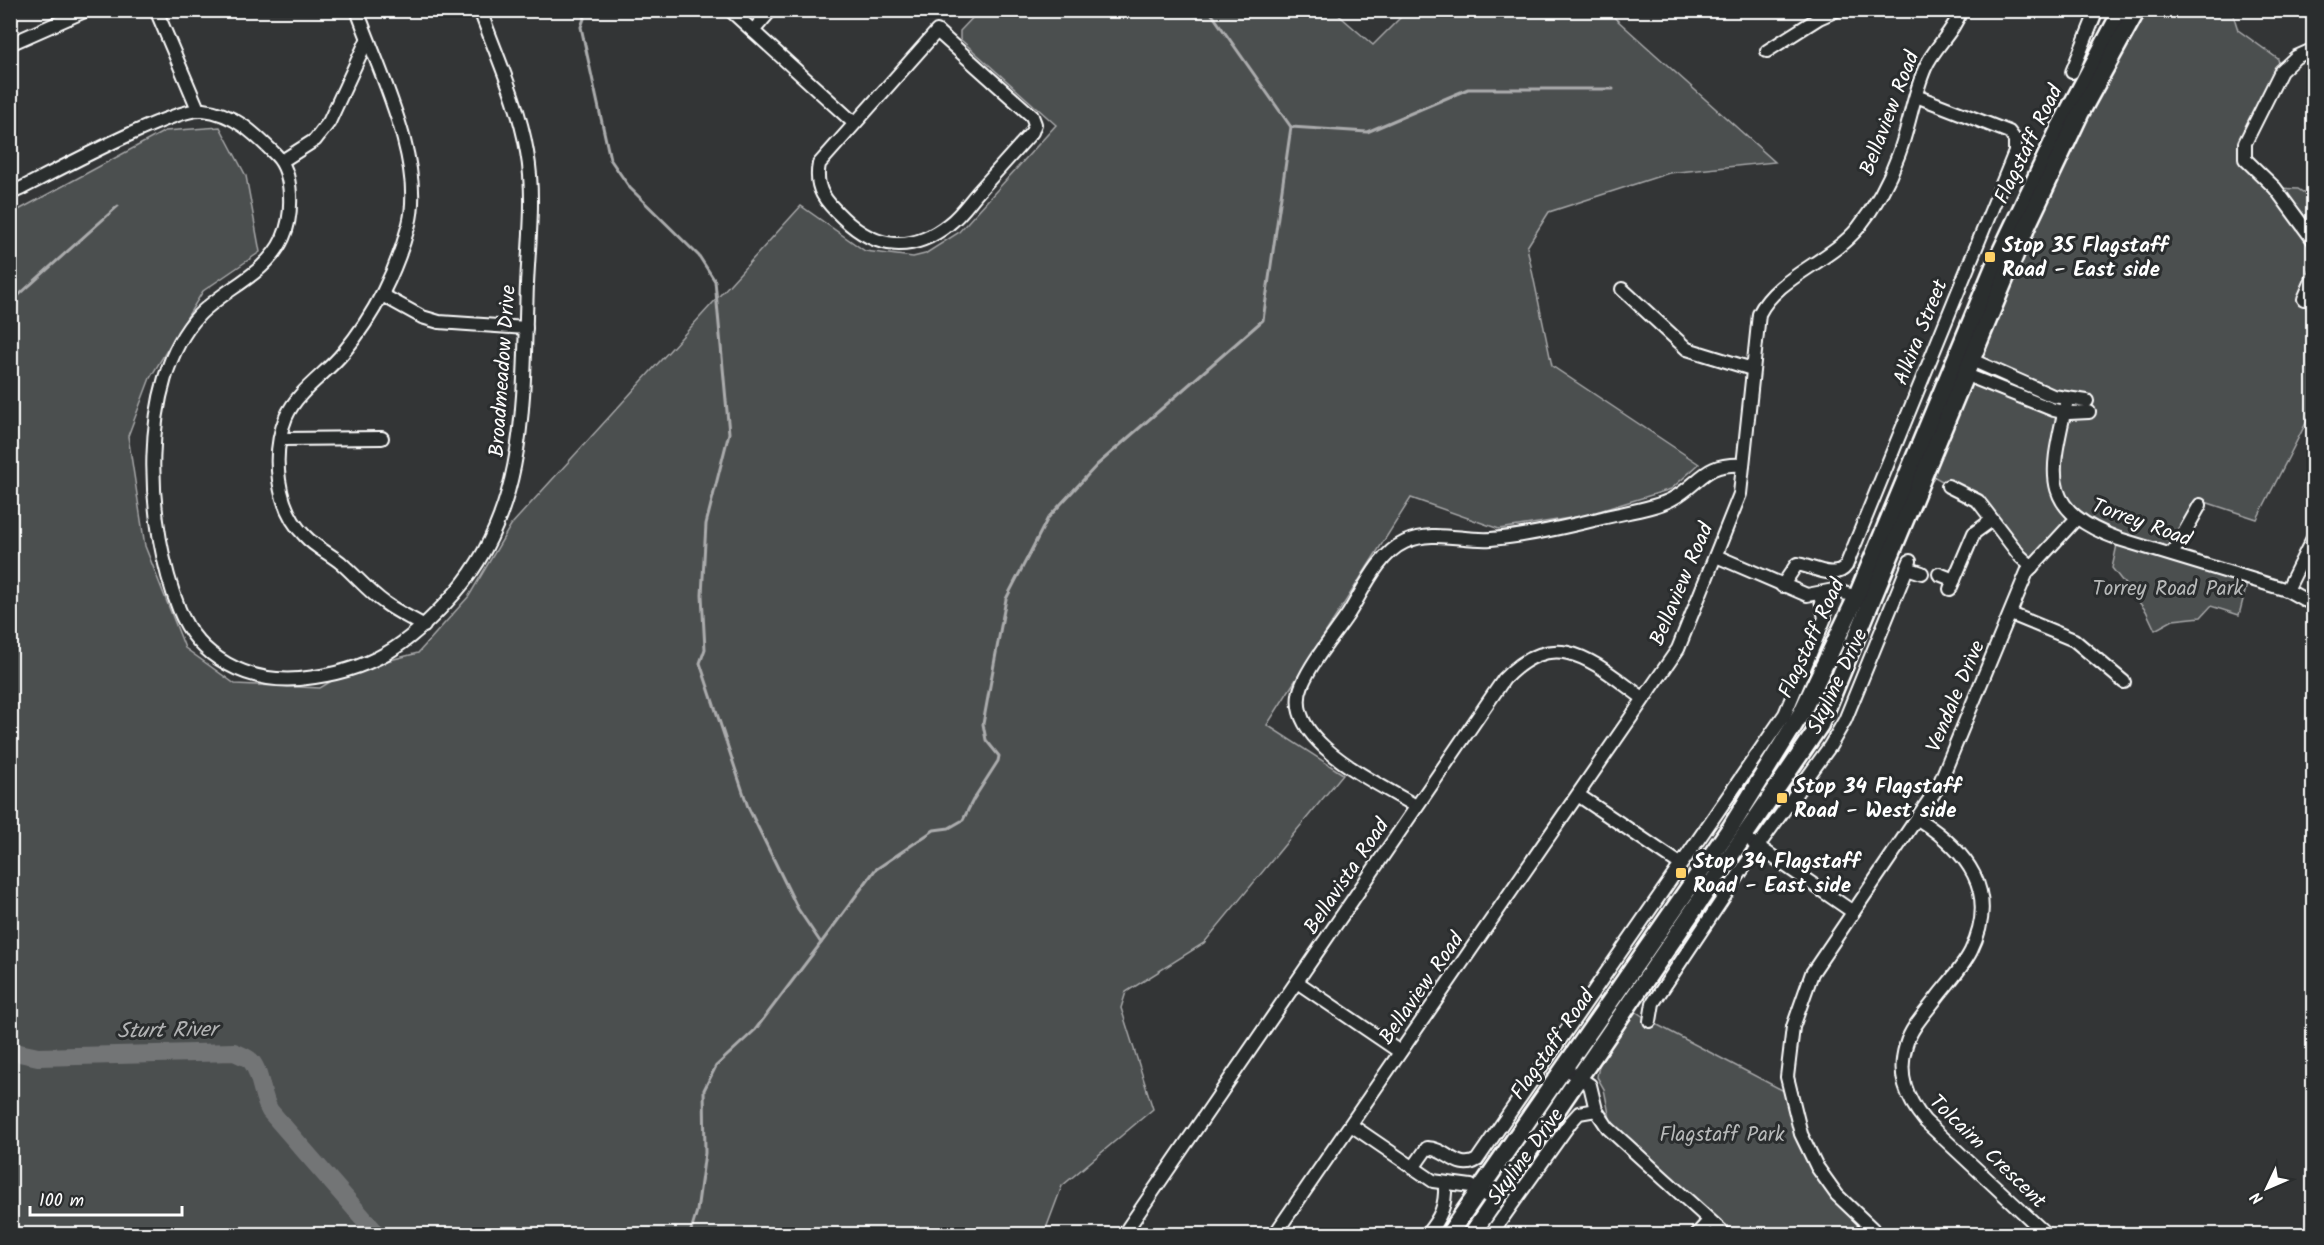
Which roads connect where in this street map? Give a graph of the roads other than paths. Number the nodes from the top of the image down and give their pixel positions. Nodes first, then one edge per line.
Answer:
1 (87, 10) edge
2 (156, 10) edge
3 (357, 10) edge
4 (480, 10) edge
5 (730, 10) edge
6 (771, 10) edge
7 (1837, 10) edge
8 (1962, 10) edge
9 (2097, 10) edge
10 (2122, 10) edge
11 (2137, 10) edge
12 (753, 31) junction
13 (367, 40) junction
14 (10, 44) edge
15 (2313, 49) edge
16 (1767, 51) dead end
17 (2072, 72) dead end
18 (1916, 96) junction
19 (198, 109) junction
20 (854, 123) junction
21 (282, 161) junction
22 (10, 194) edge
23 (2313, 241) edge
24 (2313, 276) edge
25 (1622, 290) dead end
26 (382, 294) junction
27 (2304, 299) dead end
28 (526, 328) junction
29 (1960, 364) junction
30 (1752, 369) junction
31 (2067, 400) junction
32 (2064, 413) junction
33 (382, 438) dead end
34 (281, 439) junction
35 (1743, 465) junction
36 (1948, 486) dead end
37 (2200, 505) dead end
38 (2076, 519) junction
39 (1992, 520) junction
40 (2313, 536) edge
41 (2172, 554) junction
42 (1716, 556) junction
43 (2032, 567) junction
44 (1922, 573) dead end
45 (1939, 574) dead end
46 (1782, 586) junction
47 (2287, 590) junction
48 (1820, 595) junction
49 (1864, 599) junction
50 (2313, 605) edge
51 (2010, 614) junction
52 (424, 626) junction
53 (2124, 682) dead end
54 (1643, 698) junction
55 (1578, 795) junction
56 (1416, 806) junction
57 (1918, 819) junction
58 (1731, 827) junction
59 (1752, 842) junction
60 (1680, 864) junction
61 (1853, 912) junction
62 (1298, 982) junction
63 (1650, 1021) dead end
64 (1400, 1052) junction
65 (1563, 1067) junction
66 (1578, 1077) junction
67 (1596, 1110) junction
68 (1351, 1125) junction
69 (1413, 1168) junction
70 (1445, 1185) junction
71 (1479, 1190) junction
72 (1495, 1201) junction
73 (1709, 1221) junction
74 (1127, 1231) edge
75 (1275, 1234) edge
76 (1427, 1234) edge
77 (1449, 1234) edge
78 (1472, 1234) edge
79 (1491, 1234) edge
80 (1697, 1234) edge
81 (1725, 1234) edge
82 (1878, 1234) edge
83 (2046, 1234) edge

1 - 14 street
2 - 19 street
3 - 13 street
4 - 28 street, Broadmeadow Drive
5 - 12 street
6 - 12 street
7 - 16 street
8 - 18 street, Bellaview Road
9 - 17 street
10 - 29 main road, Flagstaff Road
11 - 29 main road, Flagstaff Road
12 - 20 street
13 - 21 street
13 - 26 street
15 - 23 street
18 - 30 street, Bellaview Road
18 - 46 street, Alkira Street
19 - 21 street
19 - 22 street
20 - 20 street
21 - 52 street, Broadmeadow Drive
24 - 27 street
25 - 30 street
26 - 28 street
26 - 34 street
28 - 52 street, Broadmeadow Drive
29 - 31 street
29 - 32 street
29 - 49 main road, Flagstaff Road
30 - 35 street, Bellaview Road
31 - 32 street, Torrey Road
31 - 32 street
32 - 38 street, Torrey Road
33 - 34 street
34 - 52 street
35 - 42 street, Bellaview Road
35 - 56 street
36 - 39 street
37 - 41 street
38 - 41 street, Torrey Road
38 - 43 street, Vendale Drive
39 - 43 street
39 - 45 street
40 - 47 street
41 - 47 street, Torrey Road
42 - 46 street
42 - 54 street, Bellaview Road
43 - 51 street, Vendale Drive
44 - 59 street, Skyline Drive
46 - 48 street
47 - 50 street, Torrey Road
48 - 49 street
48 - 60 street, Flagstaff Road
49 - 58 main road, Flagstaff Road
49 - 59 main road, Flagstaff Road
51 - 53 street
51 - 57 street, Vendale Drive
54 - 55 street, Bellaview Road
54 - 56 street, Bellavista Road
55 - 60 street
55 - 64 street, Bellaview Road
56 - 62 street, Bellavista Road
57 - 61 street, Vendale Drive
57 - 83 street, Tolcairn Crescent
58 - 59 street
58 - 65 main road, Flagstaff Road
59 - 61 street
59 - 63 street, Skyline Drive
59 - 66 main road, Flagstaff Road
60 - 69 street, Flagstaff Road
61 - 82 street, Vendale Drive
62 - 64 street
62 - 74 street, Bellavista Road
64 - 68 street, Bellaview Road
65 - 66 street
65 - 71 main road, Flagstaff Road
66 - 67 street
66 - 72 main road, Flagstaff Road
67 - 73 street
67 - 79 street, Skyline Drive
68 - 69 street
68 - 75 street, Bellaview Road
69 - 70 street
70 - 71 street
70 - 76 street
71 - 72 street
71 - 77 main road, Flagstaff Road
72 - 78 main road, Flagstaff Road
73 - 80 street
73 - 81 street

